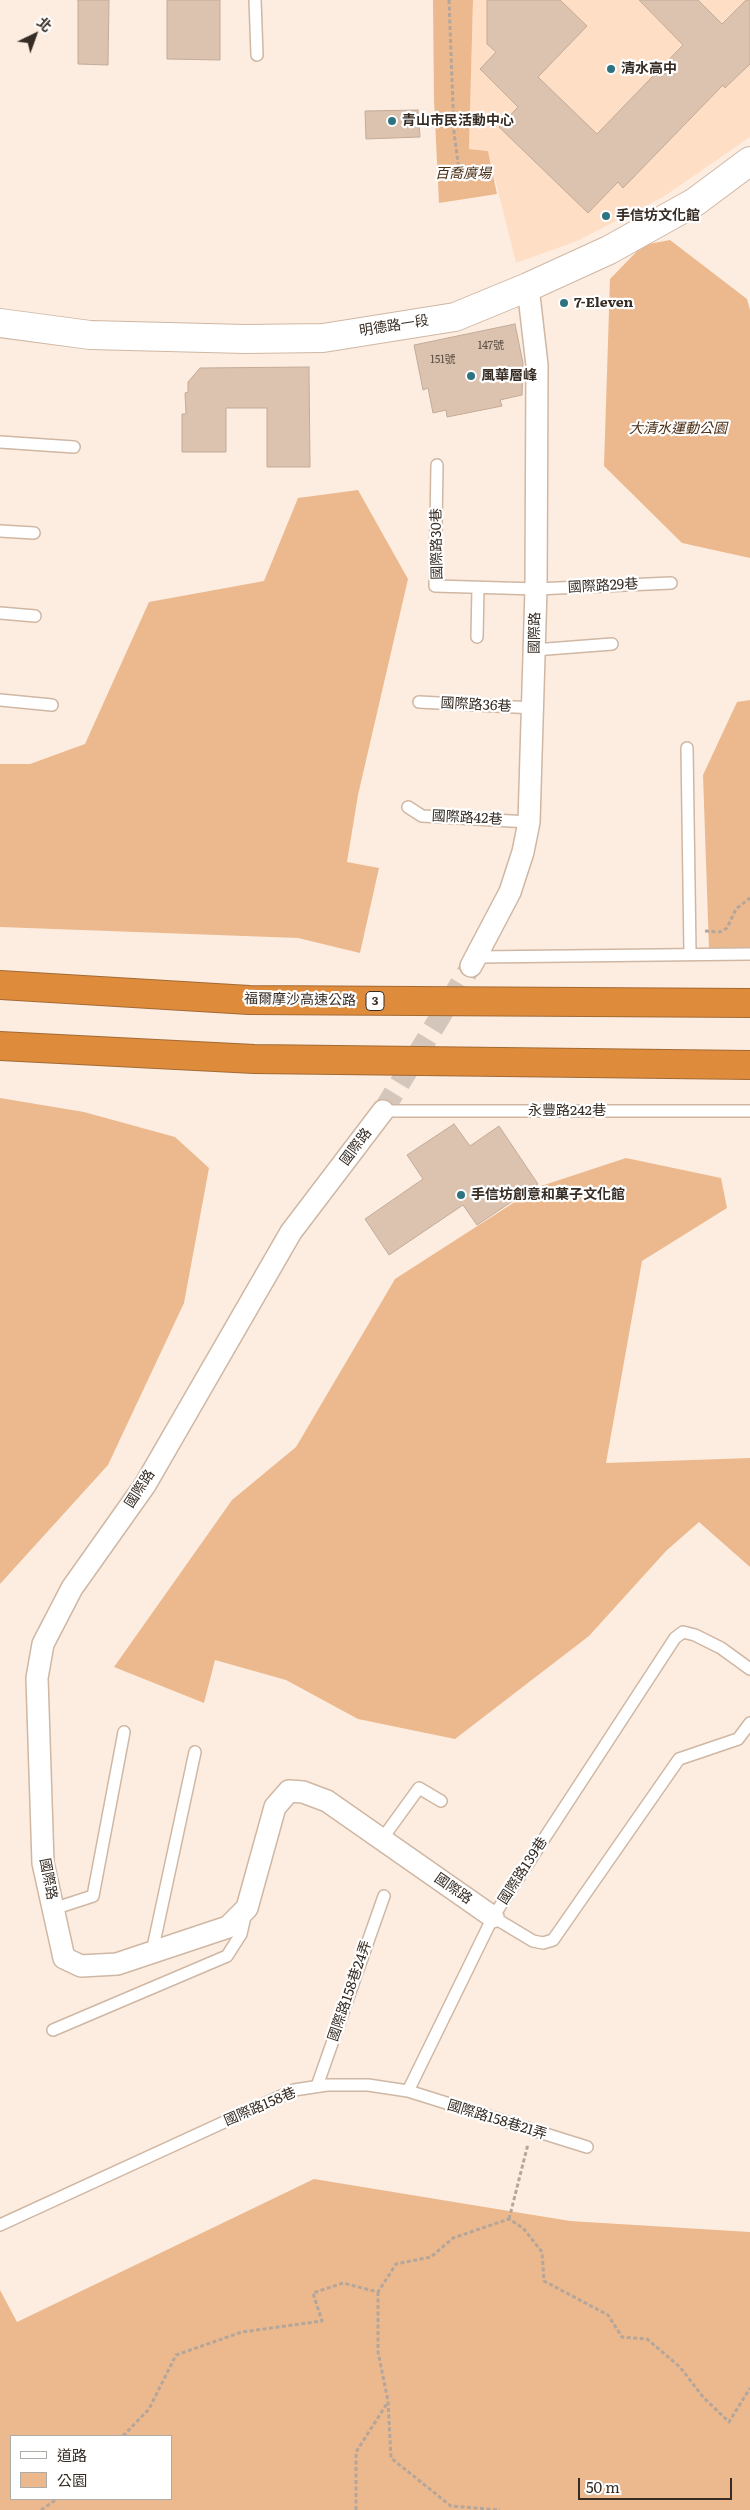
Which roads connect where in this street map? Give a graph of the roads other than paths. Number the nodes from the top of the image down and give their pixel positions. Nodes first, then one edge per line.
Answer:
1 (255, 0) edge
2 (257, 55) dead end
3 (750, 161) edge
4 (528, 288) junction
5 (0, 323) edge
6 (0, 442) edge
7 (74, 447) dead end
8 (437, 465) dead end
9 (0, 530) edge
10 (34, 533) dead end
11 (671, 583) dead end
12 (478, 588) junction
13 (536, 589) junction
14 (0, 612) edge
15 (36, 616) dead end
16 (477, 637) dead end
17 (612, 644) dead end
18 (534, 650) junction
19 (0, 700) edge
20 (419, 702) dead end
21 (52, 706) dead end
22 (534, 708) junction
23 (687, 748) dead end
24 (408, 807) dead end
25 (529, 822) junction
26 (690, 953) junction
27 (750, 954) edge
28 (474, 961) joint
29 (0, 985) edge
30 (750, 1003) edge
31 (0, 1046) edge
32 (750, 1065) edge
33 (383, 1110) joint
34 (750, 1111) edge
35 (750, 1669) edge
36 (750, 1723) edge
37 (124, 1732) dead end
38 (195, 1752) dead end
39 (441, 1801) dead end
40 (382, 1839) junction
41 (384, 1896) dead end
42 (246, 1908) junction
43 (54, 1910) junction
44 (493, 1917) junction
45 (152, 1952) junction
46 (53, 2030) dead end
47 (317, 2086) junction
48 (408, 2091) junction
49 (587, 2147) dead end
50 (0, 2225) edge

1 - 2 lane
3 - 4 street, 明德路一段
4 - 5 street, 明德路一段
4 - 13 street, 國際路
6 - 7 lane
8 - 12 lane, 國際路30巷
9 - 10 lane
11 - 13 lane, 國際路29巷
12 - 13 lane, 國際路30巷
12 - 16 lane
13 - 18 street, 國際路
14 - 15 lane
17 - 18 lane
18 - 22 street, 國際路
19 - 21 lane
20 - 22 lane, 國際路36巷
22 - 25 street, 國際路
23 - 26 lane
24 - 25 lane, 國際路42巷
25 - 28 street, 國際路
26 - 27 lane
26 - 28 lane
29 - 30 highway, 福爾摩沙高速公路 / 3
31 - 32 highway
33 - 34 lane, 永豐路242巷
33 - 43 street, 國際路
35 - 44 lane, 國際路139巷
36 - 44 lane, 國際路139巷
37 - 43 lane, 國際路
38 - 45 lane
39 - 40 lane
40 - 42 street, 國際路
40 - 44 street, 國際路
41 - 47 lane, 國際路158巷24弄
42 - 45 street, 國際路
42 - 46 lane, 國際路
43 - 45 street, 國際路
44 - 48 lane
47 - 48 lane, 國際路158巷
47 - 50 lane, 國際路158巷
48 - 49 lane, 國際路158巷21弄

